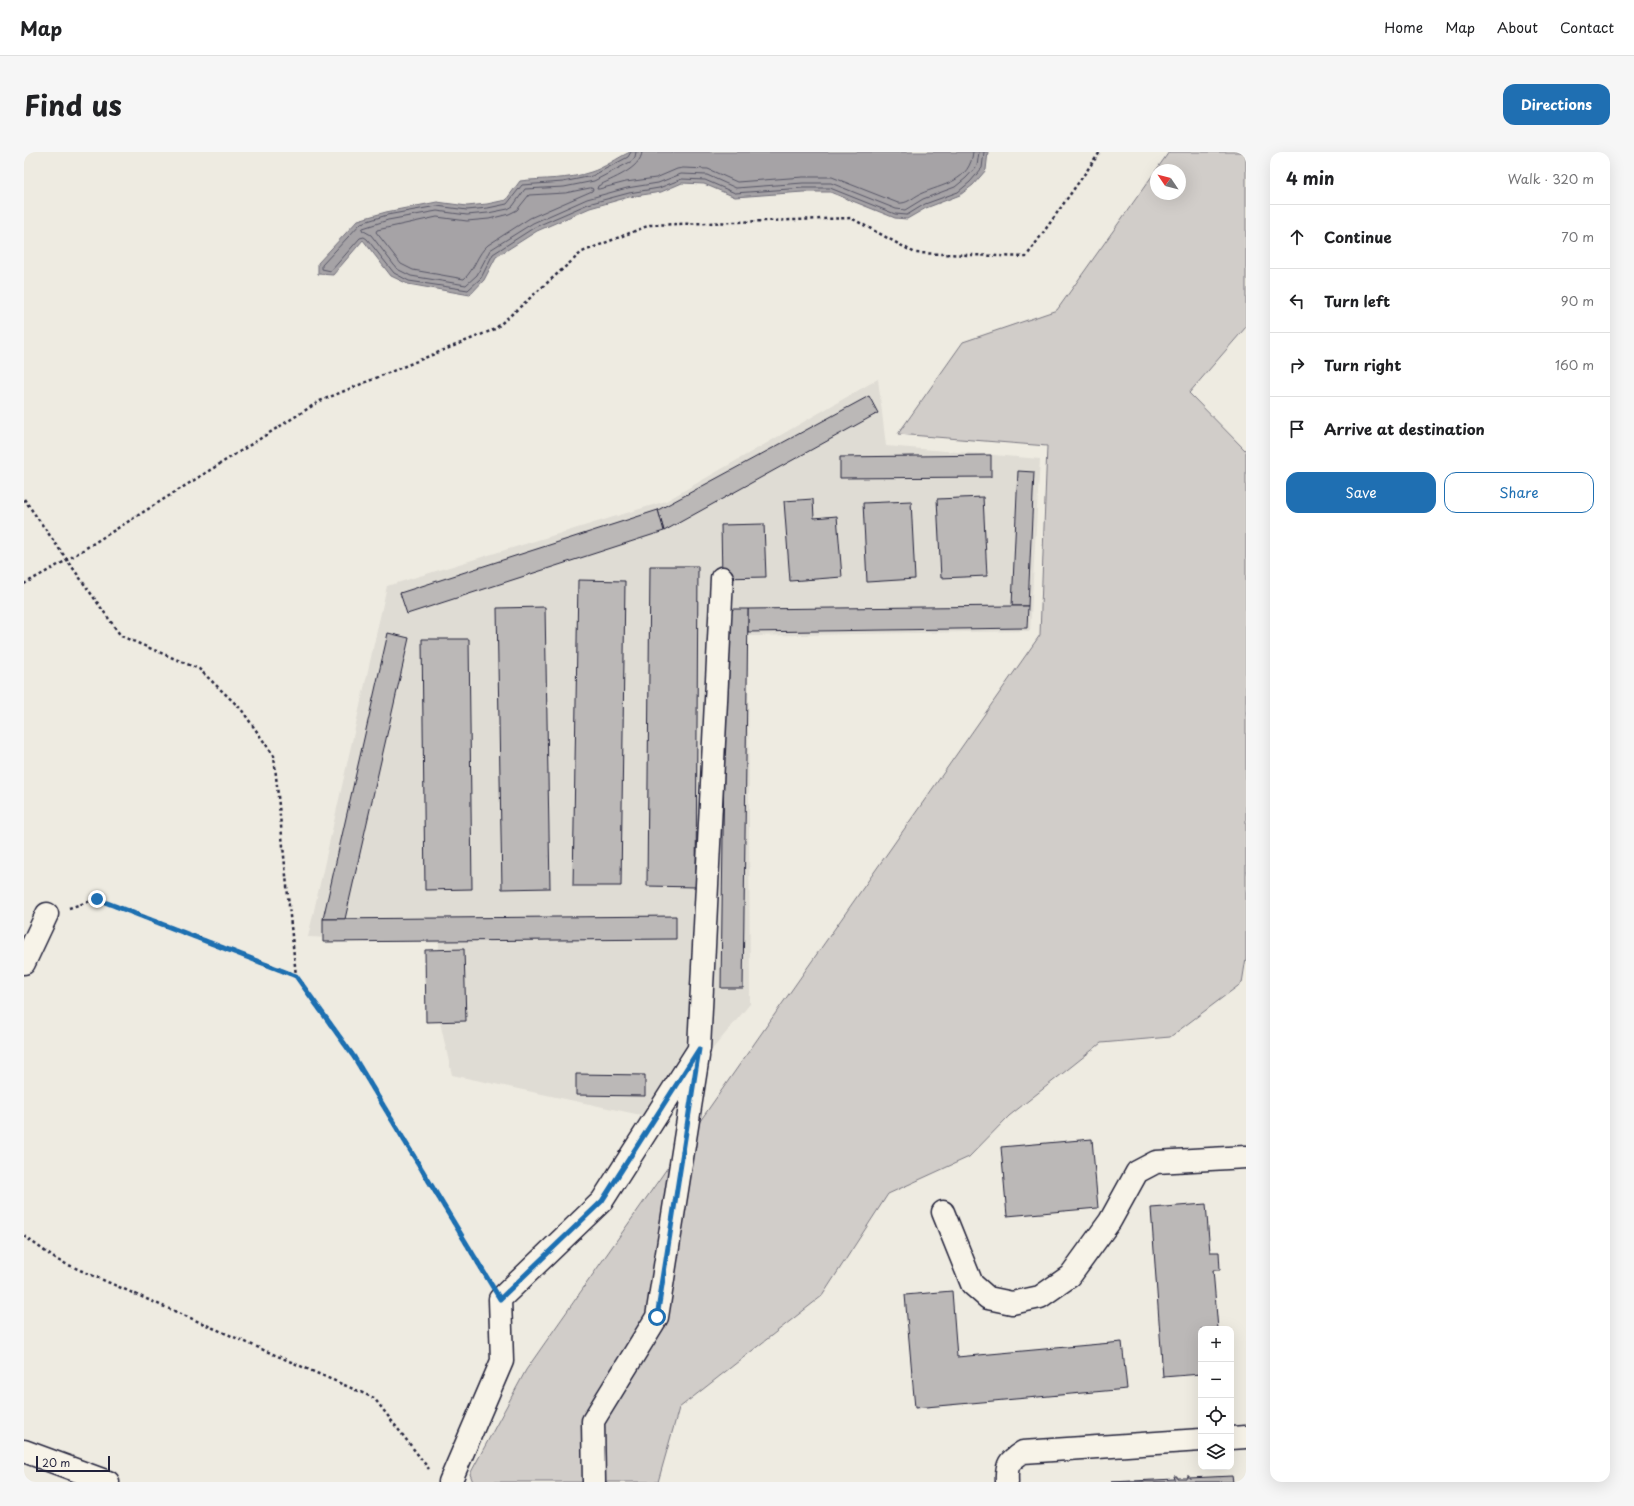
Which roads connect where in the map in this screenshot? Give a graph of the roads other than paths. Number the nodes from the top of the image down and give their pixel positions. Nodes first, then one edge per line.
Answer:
1 (722, 578) dead end
2 (47, 914) road end
3 (24, 963) edge
4 (699, 1049) junction
5 (1246, 1157) edge
6 (943, 1212) dead end
7 (1246, 1437) edge
8 (1234, 1438) edge
9 (1198, 1440) edge
10 (24, 1450) edge
11 (108, 1482) edge
12 (450, 1482) edge
13 (594, 1482) edge
14 (1007, 1482) edge

1 - 4 street
2 - 3 street
4 - 12 street
4 - 13 street
5 - 6 street
7 - 8 street
9 - 14 street
10 - 11 street

